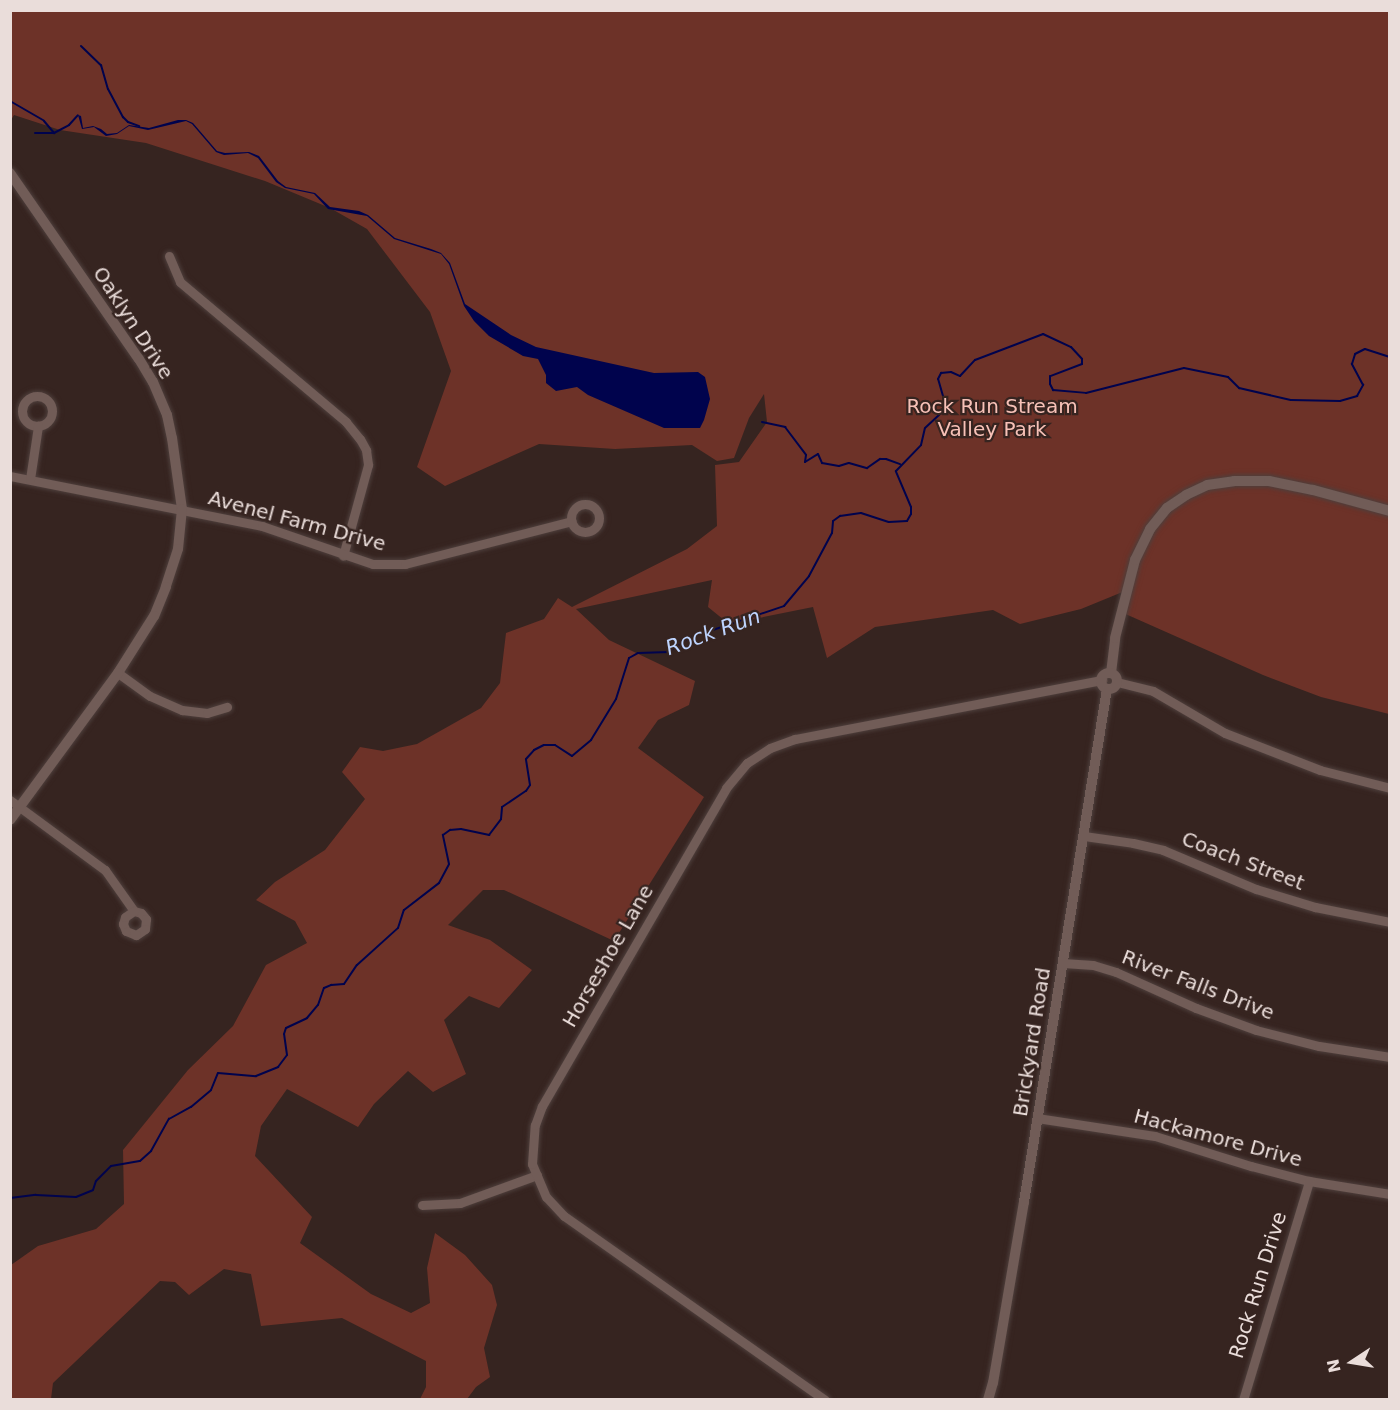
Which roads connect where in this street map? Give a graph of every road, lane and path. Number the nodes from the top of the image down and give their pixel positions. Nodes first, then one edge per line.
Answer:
1 (10, 173) edge
2 (169, 256) dead end
3 (38, 426) dead end
4 (10, 476) edge
5 (30, 479) junction
6 (182, 509) junction
7 (1389, 511) edge
8 (572, 521) dead end
9 (343, 556) junction
10 (118, 673) junction
11 (1109, 681) junction
12 (227, 707) dead end
13 (1389, 788) edge
14 (15, 803) edge
15 (10, 820) edge
16 (1084, 836) junction
17 (134, 911) dead end
18 (1389, 922) edge
19 (1063, 963) junction
20 (1389, 1057) edge
21 (1037, 1118) junction
22 (537, 1175) junction
23 (1309, 1180) junction
24 (1389, 1194) edge
25 (422, 1205) dead end
26 (825, 1400) edge
27 (988, 1400) edge
28 (1243, 1400) edge

1 - 6 street, Oaklyn Drive
2 - 9 street
3 - 5 street
4 - 5 street, Avenel Farm Drive
5 - 6 street, Avenel Farm Drive
6 - 9 street, Avenel Farm Drive
6 - 10 street, Oaklyn Drive
7 - 11 street, Brickyard Road
8 - 9 street, Avenel Farm Drive
10 - 12 street
10 - 14 street, Oaklyn Drive
11 - 13 street, Horseshoe Lane
11 - 16 street, Brickyard Road
11 - 22 street, Horseshoe Lane
14 - 15 street, Oaklyn Drive
14 - 17 street
16 - 18 street, Coach Street
16 - 19 street, Brickyard Road
19 - 20 street, River Falls Drive
19 - 21 street, Brickyard Road
21 - 23 street, Hackamore Drive
21 - 27 street, Brickyard Road
22 - 25 street
22 - 26 street, Horseshoe Lane
23 - 24 street, Hackamore Drive
23 - 28 street, Rock Run Drive

